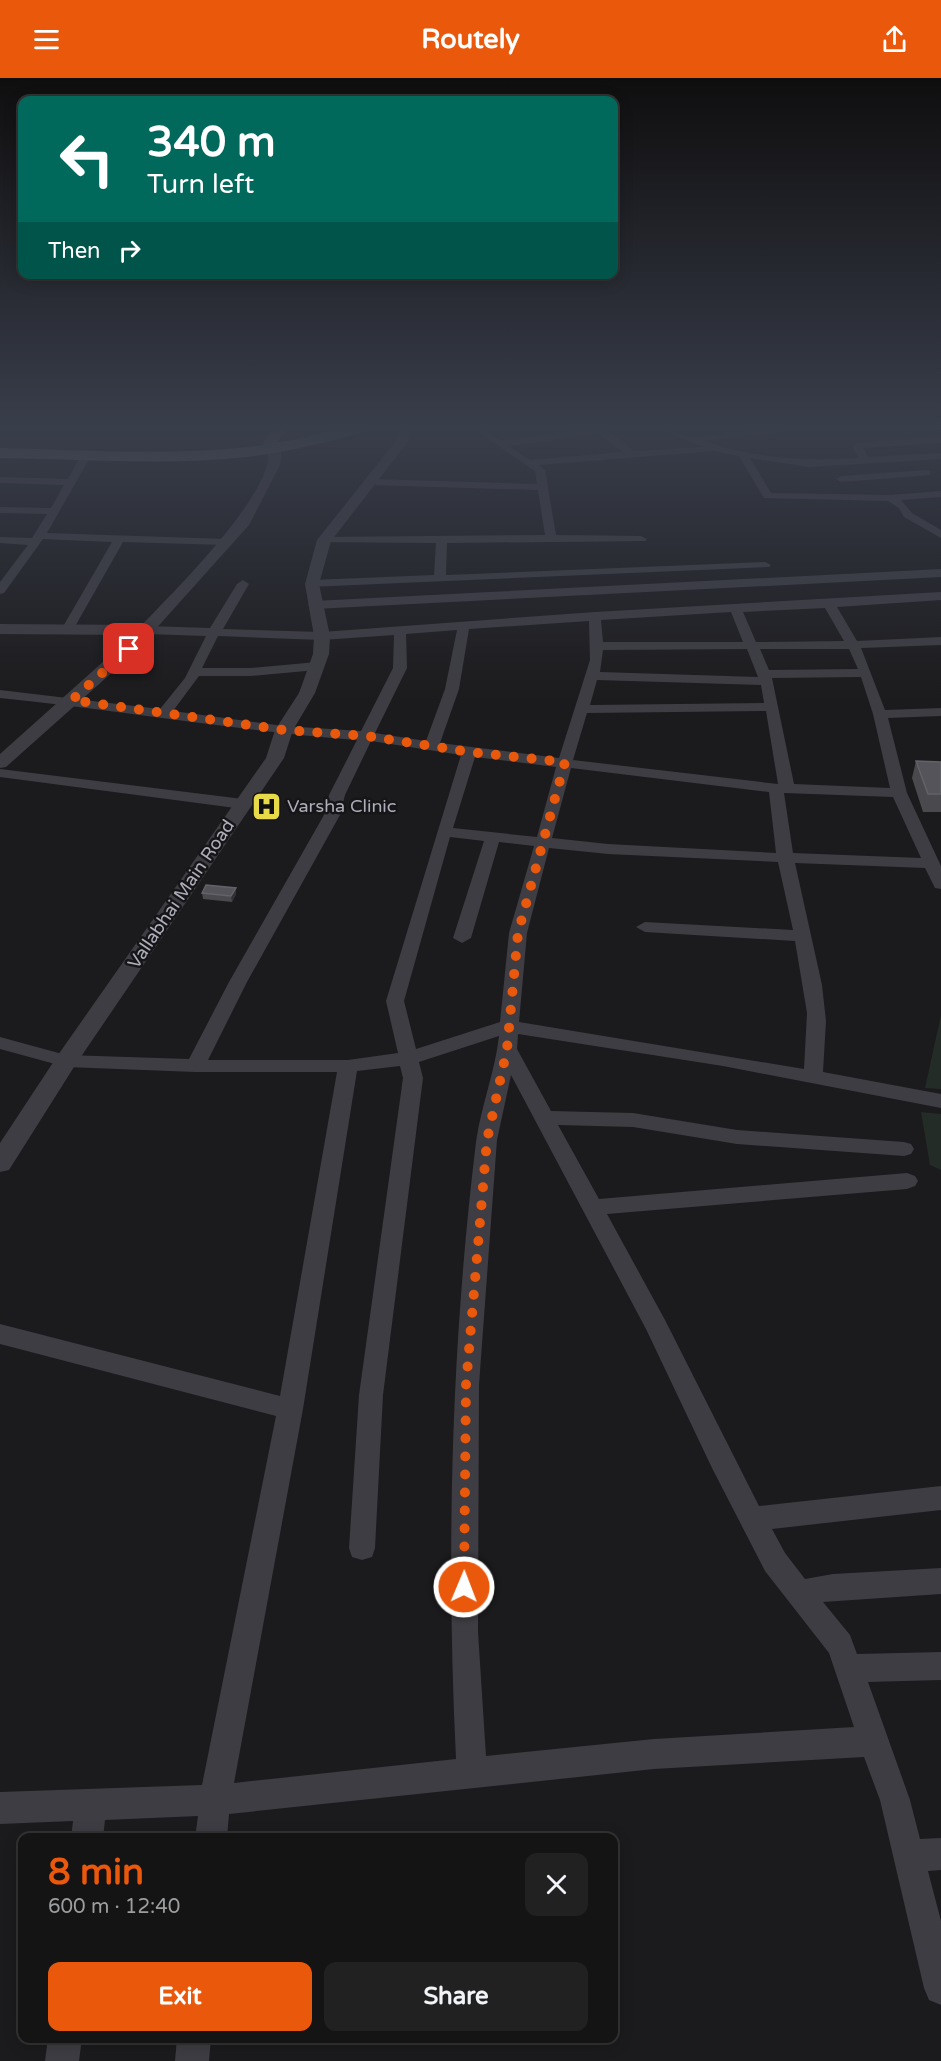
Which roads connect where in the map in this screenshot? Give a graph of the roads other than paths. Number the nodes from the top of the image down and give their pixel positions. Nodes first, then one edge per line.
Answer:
1 (51, 518) edge
2 (246, 518) edge
3 (342, 518) edge
4 (548, 518) edge
5 (912, 518) edge
6 (941, 535) edge
7 (551, 538) junction
8 (641, 538) dead end
9 (38, 539) junction
10 (119, 539) junction
11 (0, 540) edge
12 (324, 540) junction
13 (442, 540) junction
14 (226, 542) junction
15 (0, 564) edge
16 (20, 564) junction
17 (765, 565) dead end
18 (941, 573) edge
19 (440, 578) junction
20 (243, 584) dead end
21 (312, 584) junction
22 (0, 591) edge
23 (941, 596) edge
24 (829, 604) junction
25 (314, 605) junction
26 (735, 608) junction
27 (595, 616) junction
28 (464, 625) junction
29 (0, 629) edge
30 (67, 630) junction
31 (147, 630) junction
32 (400, 630) junction
33 (215, 632) junction
34 (322, 636) junction
35 (941, 642) edge
36 (853, 645) junction
37 (596, 646) junction
38 (752, 646) junction
39 (317, 666) junction
40 (194, 672) junction
41 (866, 673) junction
42 (592, 676) junction
43 (765, 678) junction
44 (0, 694) edge
45 (72, 700) junction
46 (771, 707) junction
47 (581, 709) junction
48 (941, 712) edge
49 (163, 714) junction
50 (880, 714) junction
51 (284, 730) junction
52 (367, 736) junction
53 (431, 747) junction
54 (469, 752) junction
55 (565, 762) junction
56 (0, 763) edge
57 (0, 773) edge
58 (782, 788) junction
59 (899, 793) junction
60 (243, 804) junction
61 (444, 832) junction
62 (493, 837) junction
63 (544, 842) junction
64 (785, 858) junction
65 (931, 863) junction
66 (941, 884) edge
67 (645, 927) dead end
68 (802, 936) junction
69 (462, 938) dead end
70 (507, 1038) junction
71 (0, 1043) edge
72 (410, 1058) junction
73 (66, 1061) junction
74 (195, 1066) junction
75 (348, 1066) junction
76 (813, 1077) junction
77 (941, 1101) edge
78 (546, 1118) junction
79 (904, 1149) dead end
80 (0, 1163) edge
81 (907, 1181) dead end
82 (593, 1207) junction
83 (0, 1334) edge
84 (291, 1409) junction
85 (941, 1498) edge
86 (752, 1519) junction
87 (362, 1548) dead end
88 (941, 1581) edge
89 (799, 1593) junction
90 (941, 1666) edge
91 (848, 1668) junction
92 (874, 1742) junction
93 (472, 1774) junction
94 (215, 1800) junction
95 (91, 1805) junction
96 (0, 1808) edge
97 (88, 1833) edge
98 (212, 1833) edge
99 (941, 1854) edge
100 (909, 1856) junction
101 (941, 1988) edge
102 (64, 2043) edge
103 (194, 2043) edge
104 (62, 2061) edge
105 (192, 2061) edge

1 - 9 street
2 - 14 street
3 - 12 street, Vallabhai Main Road
4 - 7 street
5 - 6 street
7 - 8 street
7 - 13 street
9 - 10 street
9 - 11 street
9 - 16 street
10 - 14 street
10 - 30 street
12 - 13 street
12 - 21 street, Vallabhai Main Road
13 - 19 street
14 - 31 street
15 - 16 street
16 - 22 street
17 - 19 street
18 - 25 street
19 - 21 street
20 - 33 street
21 - 25 street, Vallabhai Main Road
23 - 24 street
24 - 26 street
24 - 36 street
25 - 34 street, Vallabhai Main Road
26 - 27 street
26 - 38 street
27 - 28 street
27 - 37 street
28 - 32 street
28 - 53 street
29 - 30 street
30 - 31 street
31 - 33 street
31 - 45 street
32 - 34 street
32 - 52 street
33 - 34 street
33 - 40 street
34 - 39 street, Vallabhai Main Road
35 - 36 street
36 - 38 street
36 - 41 street
37 - 38 street
37 - 42 street
38 - 43 street
39 - 40 street
39 - 51 street, Vallabhai Main Road
40 - 49 street
41 - 43 street
41 - 50 street
42 - 43 street
42 - 47 street
43 - 46 street
44 - 45 street
45 - 49 street
45 - 56 street
46 - 47 street
46 - 58 street
47 - 55 street
48 - 50 street
49 - 51 street
50 - 59 street
51 - 52 street
51 - 60 street, Vallabhai Main Road
52 - 53 street
52 - 74 street
53 - 54 street
54 - 55 street
54 - 61 street
55 - 58 street
55 - 63 street
57 - 60 street
58 - 59 street
58 - 64 street
59 - 65 street
60 - 73 street, Vallabhai Main Road
61 - 62 street
61 - 72 street
62 - 63 street
62 - 69 street
63 - 64 street
63 - 70 street
64 - 65 street
64 - 68 street
65 - 66 street
67 - 68 street
68 - 76 street
70 - 72 street
70 - 76 street
70 - 78 street
70 - 93 street
71 - 73 street
72 - 75 street
72 - 87 street
73 - 74 street
73 - 80 street, Vallabhai Main Road
74 - 75 street
75 - 84 street
76 - 77 street
78 - 79 street
78 - 82 street
81 - 82 street
82 - 86 street
83 - 84 street
84 - 94 street
85 - 86 street
86 - 89 street
88 - 89 street
89 - 91 street
90 - 91 street
91 - 92 street
92 - 93 street
92 - 100 street
93 - 94 street
94 - 95 street
94 - 98 street
95 - 96 street
95 - 97 street
99 - 100 street
100 - 101 street
102 - 104 street
103 - 105 street

